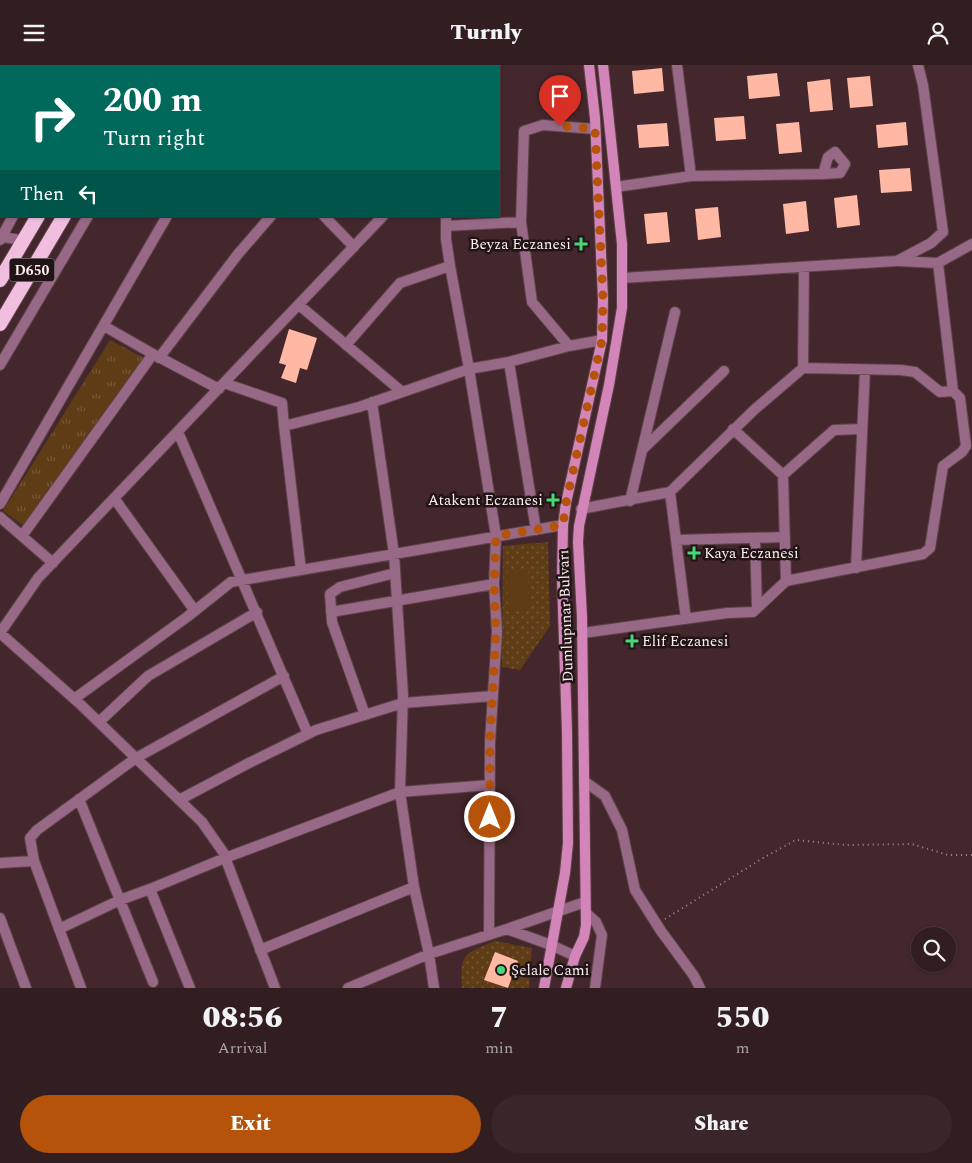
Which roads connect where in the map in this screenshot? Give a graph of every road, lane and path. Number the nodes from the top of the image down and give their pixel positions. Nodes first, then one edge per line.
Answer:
1 (589, 65) edge
2 (604, 65) edge
3 (677, 65) edge
4 (918, 65) edge
5 (595, 129) junction
6 (823, 174) dead end
7 (691, 176) junction
8 (616, 187) junction
9 (12, 217) edge
10 (37, 217) edge
11 (63, 217) edge
12 (87, 217) edge
13 (166, 217) edge
14 (270, 217) edge
15 (325, 217) edge
16 (383, 217) edge
17 (446, 221) edge
18 (521, 222) junction
19 (1, 237) edge
20 (24, 241) junction
21 (972, 244) edge
22 (354, 247) junction
23 (897, 261) junction
24 (938, 263) junction
25 (450, 267) junction
26 (804, 267) junction
27 (622, 278) junction
28 (0, 280) edge
29 (299, 305) junction
30 (675, 313) dead end
31 (0, 324) edge
32 (104, 326) junction
33 (602, 340) junction
34 (346, 345) junction
35 (569, 346) junction
36 (156, 356) junction
37 (509, 362) junction
38 (0, 365) edge
39 (469, 369) junction
40 (803, 369) junction
41 (865, 370) junction
42 (724, 371) dead end
43 (221, 386) junction
44 (400, 391) junction
45 (953, 391) junction
46 (372, 402) junction
47 (967, 405) edge
48 (284, 427) junction
49 (734, 429) junction
50 (862, 429) junction
51 (178, 432) junction
52 (642, 450) junction
53 (967, 452) edge
54 (783, 475) junction
55 (670, 492) junction
56 (114, 498) junction
57 (630, 501) junction
58 (0, 504) edge
59 (581, 509) junction
60 (0, 517) edge
61 (563, 525) junction
62 (536, 530) junction
63 (22, 536) junction
64 (496, 536) junction
65 (785, 537) junction
66 (756, 538) junction
67 (676, 540) junction
68 (394, 554) junction
69 (53, 563) junction
70 (856, 567) junction
71 (302, 570) junction
72 (395, 573) junction
73 (243, 580) junction
74 (786, 581) junction
75 (494, 584) junction
76 (397, 600) junction
77 (758, 608) junction
78 (195, 611) junction
79 (257, 612) junction
80 (331, 612) junction
81 (686, 619) junction
82 (0, 633) edge
83 (582, 633) junction
84 (284, 676) junction
85 (493, 696) junction
86 (74, 699) junction
87 (403, 703) junction
88 (365, 715) junction
89 (98, 722) junction
90 (308, 734) junction
91 (136, 758) junction
92 (584, 781) junction
93 (490, 785) junction
94 (400, 792) junction
95 (79, 799) junction
96 (179, 800) junction
97 (972, 855) edge
98 (225, 858) junction
99 (34, 861) junction
100 (0, 863) edge
101 (414, 887) junction
102 (150, 889) junction
103 (120, 900) junction
104 (585, 907) junction
105 (558, 912) junction
106 (0, 918) edge
107 (656, 924) junction
108 (59, 929) junction
109 (507, 929) junction
110 (489, 935) junction
111 (551, 945) junction
112 (260, 949) junction
113 (429, 954) junction
114 (575, 956) junction
115 (153, 981) dead end
116 (26, 988) edge
117 (81, 988) edge
118 (190, 988) edge
119 (275, 988) edge
120 (348, 988) edge
121 (434, 988) edge
122 (544, 988) edge
123 (566, 988) edge
124 (595, 988) edge
125 (700, 988) edge

1 - 5 main road, Dumlupınar Bulvarı
2 - 8 main road, Dumlupınar Bulvarı
3 - 7 street
4 - 23 street
5 - 18 street
5 - 33 main road, Dumlupınar Bulvarı
6 - 7 street
7 - 8 street
8 - 27 main road, Dumlupınar Bulvarı
9 - 19 street
10 - 20 highway, D650
11 - 31 highway, D650
12 - 38 street
13 - 32 street
14 - 36 street
15 - 22 street
16 - 22 street
17 - 18 street
17 - 25 street
18 - 35 street
19 - 20 street
20 - 28 highway, D650
21 - 24 street
22 - 29 street
23 - 24 street
23 - 26 street
24 - 45 street
25 - 34 street
25 - 39 street
26 - 27 street
26 - 40 street
27 - 59 main road, Dumlupınar Bulvarı
29 - 34 street
29 - 43 street
30 - 52 street
32 - 36 street
32 - 58 street
33 - 35 street
33 - 61 main road, Dumlupınar Bulvarı
34 - 44 street
35 - 37 street
36 - 43 street
36 - 63 street
37 - 39 street
37 - 62 street
39 - 44 street
39 - 64 street
40 - 41 street
40 - 49 street
41 - 45 street
41 - 50 street
42 - 52 street
43 - 48 street
43 - 51 street
44 - 46 street
45 - 47 street
46 - 48 street
46 - 68 street
47 - 53 street
48 - 71 street
49 - 54 street
49 - 55 street
50 - 54 street
50 - 70 street
51 - 56 street
51 - 73 street
52 - 57 street
53 - 70 street
54 - 65 street
55 - 57 street
55 - 67 street
56 - 69 street
56 - 78 street
57 - 59 street
59 - 83 main road, Dumlupınar Bulvarı
60 - 63 street
61 - 62 street
61 - 105 main road, Dumlupınar Bulvarı
62 - 64 street
63 - 69 street
64 - 68 street
64 - 75 street
65 - 66 street
65 - 74 street
66 - 67 street
66 - 77 street
67 - 81 street
68 - 71 street
68 - 72 street
69 - 82 street
70 - 74 street
71 - 73 street
72 - 76 street
72 - 80 street
73 - 78 street
73 - 79 street
74 - 77 street
75 - 76 street
75 - 85 street
76 - 80 street
76 - 87 street
77 - 81 street
78 - 86 street
79 - 84 street
79 - 89 street
80 - 88 street
81 - 83 street
82 - 86 street
83 - 92 main road, Dumlupınar Bulvarı
84 - 90 street
84 - 91 street
85 - 87 street
85 - 93 street
86 - 89 street
87 - 88 street
87 - 94 street
88 - 90 street
89 - 91 street
90 - 96 street
91 - 95 street
91 - 96 street
92 - 104 main road, Dumlupınar Bulvarı
92 - 107 street
93 - 94 street
93 - 110 street
94 - 98 street
94 - 101 street
95 - 99 street
95 - 103 street
96 - 98 street
97 - 107 path
98 - 102 street
98 - 112 street
99 - 100 street
99 - 108 street
101 - 112 street
101 - 113 street
102 - 103 street
102 - 118 street
103 - 108 street
103 - 115 street
104 - 105 street
104 - 114 main road, Dumlupınar Bulvarı
104 - 124 street
105 - 109 street
105 - 111 main road, Dumlupınar Bulvarı
106 - 116 street
107 - 125 street
108 - 117 street
109 - 110 street
109 - 111 street
110 - 113 street
111 - 114 street
111 - 122 main road, Dumlupınar Bulvarı
112 - 119 street
113 - 120 street
113 - 121 street
114 - 123 main road, Dumlupınar Bulvarı

